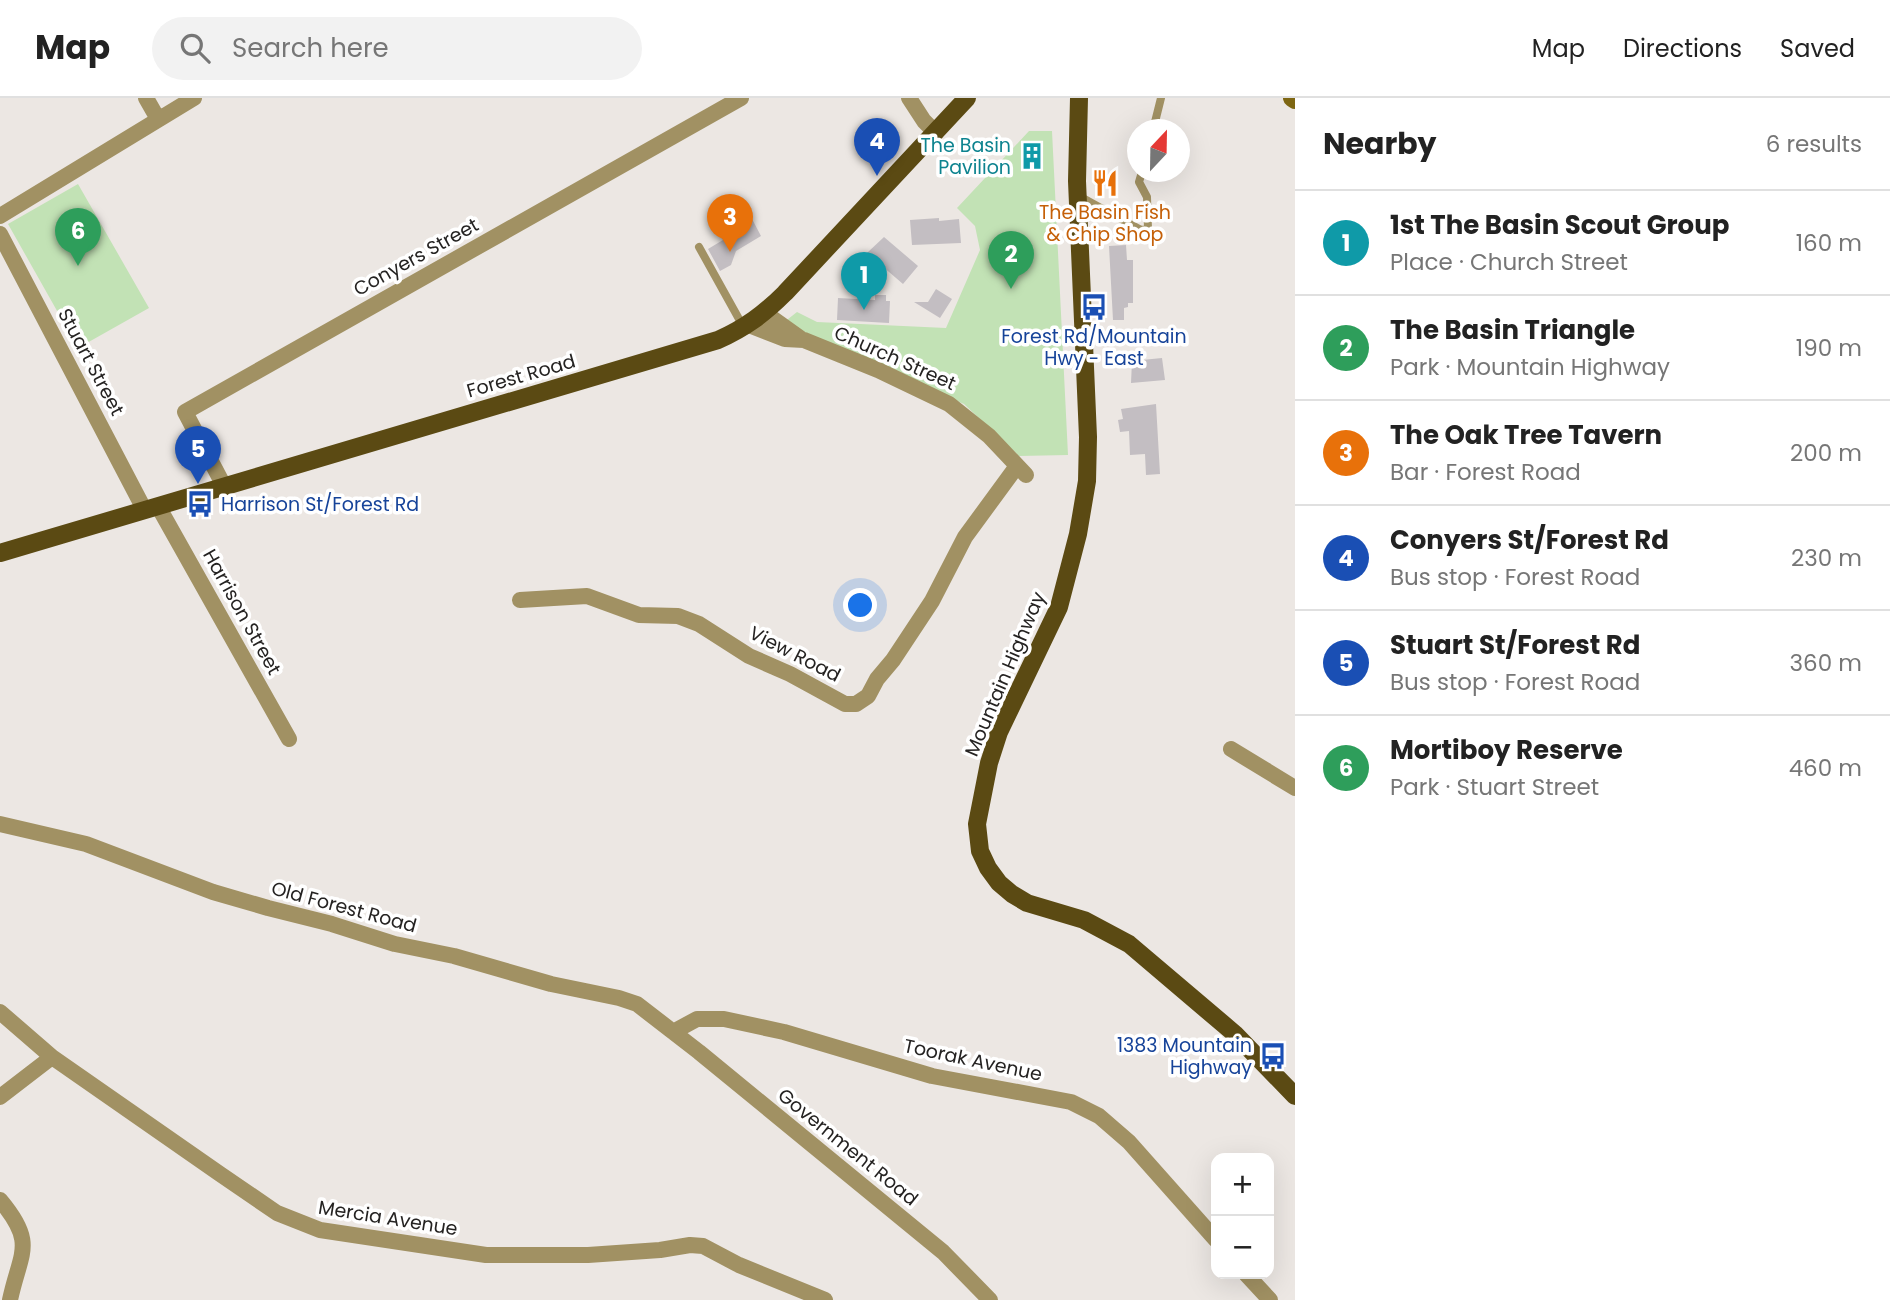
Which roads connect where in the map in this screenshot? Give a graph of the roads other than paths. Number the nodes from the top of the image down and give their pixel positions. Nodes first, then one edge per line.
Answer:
1 (146, 98) edge
2 (194, 98) edge
3 (741, 98) edge
4 (909, 98) edge
5 (967, 98) edge
6 (1161, 98) edge
7 (1077, 101) edge
8 (158, 119) junction
9 (1156, 119) edge
10 (936, 133) junction
11 (1139, 182) edge
12 (1078, 195) junction
13 (0, 216) edge
14 (0, 234) edge
15 (699, 247) dead end
16 (765, 313) junction
17 (746, 327) junction
18 (804, 340) junction
19 (1022, 471) joint
20 (224, 486) junction
21 (151, 507) junction
22 (0, 553) edge
23 (520, 600) dead end
24 (289, 739) dead end
25 (1231, 749) dead end
26 (1295, 788) edge
27 (0, 824) edge
28 (0, 1012) edge
29 (673, 1032) junction
30 (52, 1056) junction
31 (1295, 1096) edge
32 (0, 1097) edge
33 (0, 1200) edge
34 (1211, 1234) edge
35 (1251, 1279) edge
36 (10, 1300) edge
37 (825, 1300) edge
38 (990, 1300) edge
39 (1270, 1300) edge

1 - 8 street
2 - 8 street
3 - 20 street, Conyers Street
4 - 10 street
5 - 10 main road, Forest Road
6 - 9 lane
7 - 12 main road, Mountain Highway
8 - 13 street
10 - 16 main road, Forest Road
11 - 12 lane
12 - 31 main road, Mountain Highway
14 - 21 street, Stuart Street
15 - 17 lane
16 - 17 main road, Forest Road
16 - 18 street, Church Street
17 - 18 street, Church Street
17 - 20 main road, Forest Road
18 - 19 street, Church Street
19 - 23 street, View Road
20 - 21 main road, Forest Road
21 - 22 main road, Forest Road
21 - 24 street, Harrison Street
25 - 26 street
27 - 29 street, Old Forest Road
28 - 30 street, Mercia Avenue
29 - 34 street, Toorak Avenue
29 - 38 street, Government Road
30 - 32 street
30 - 37 street, Mercia Avenue
33 - 36 street
35 - 39 street

